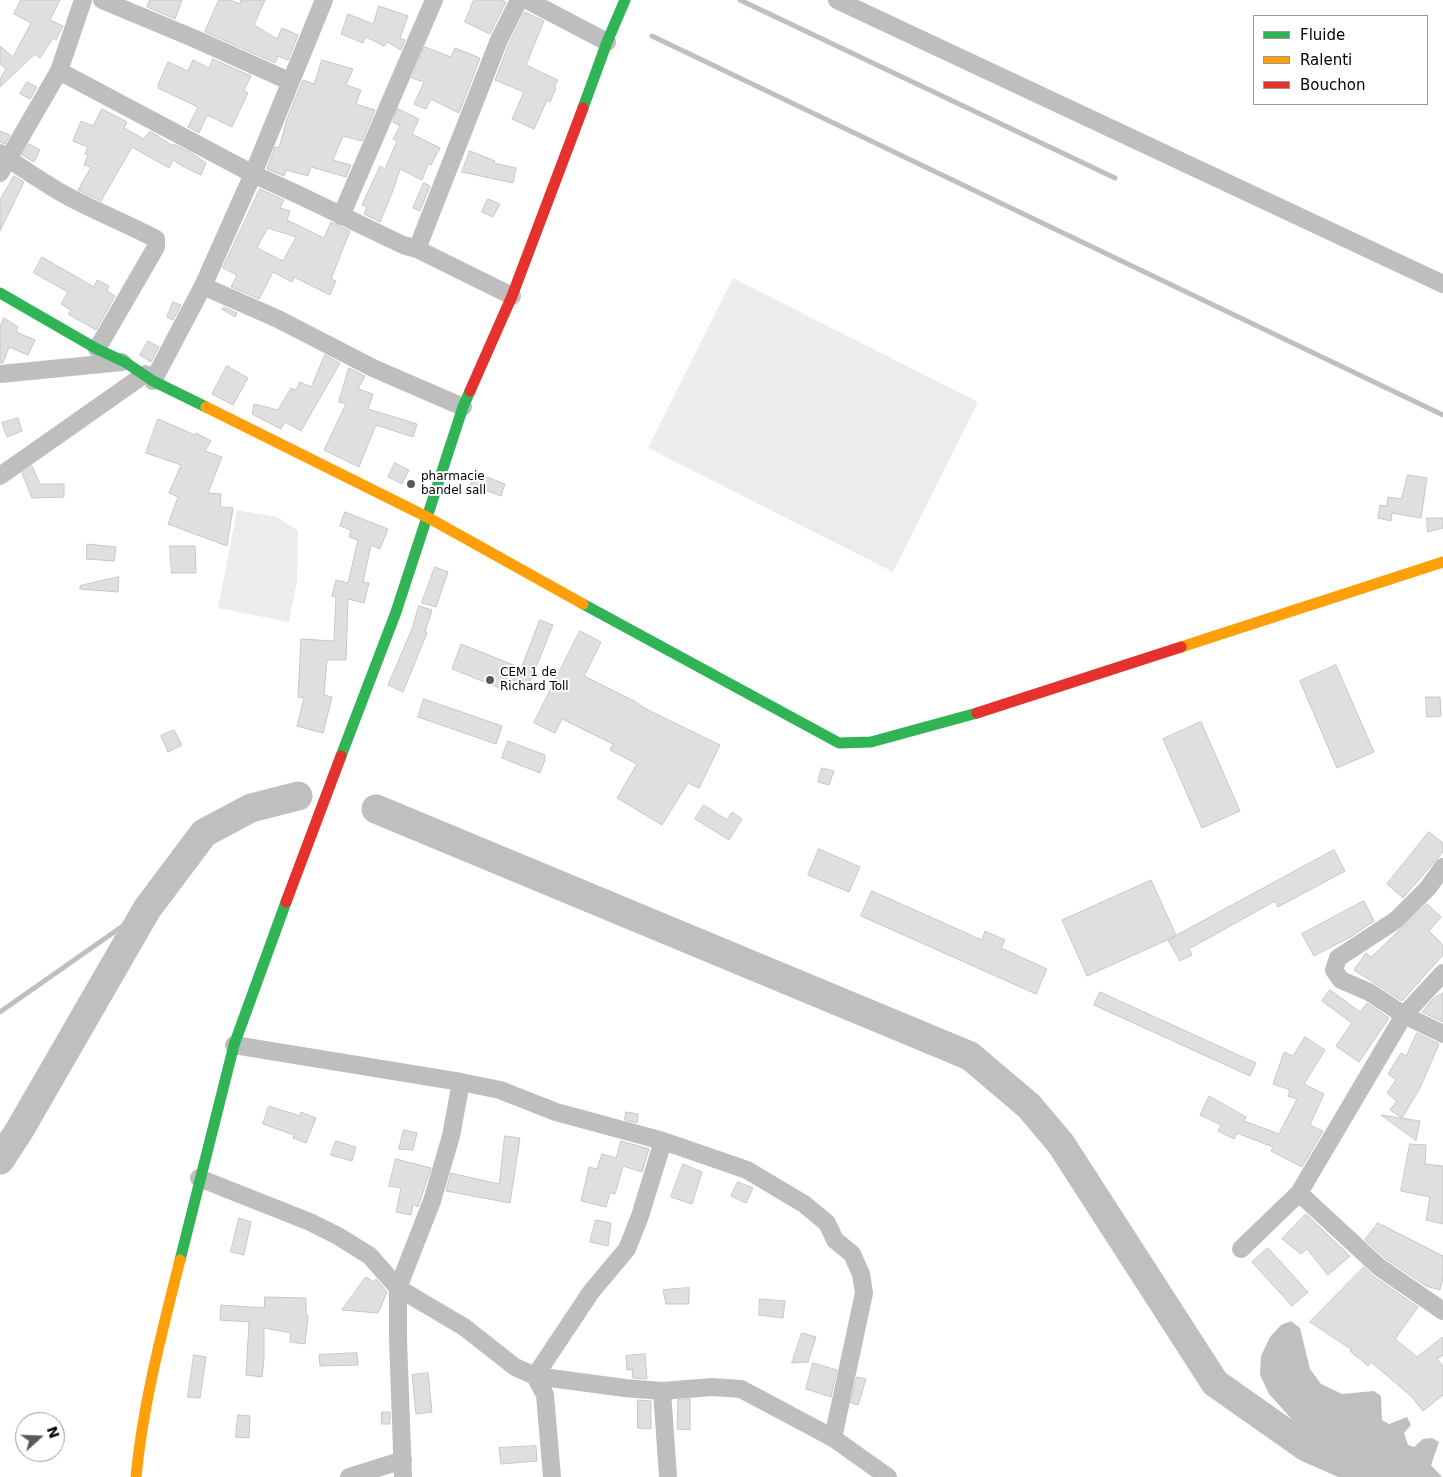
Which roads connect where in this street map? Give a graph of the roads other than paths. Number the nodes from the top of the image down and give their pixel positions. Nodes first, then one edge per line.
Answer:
1 (83, 0) edge
2 (102, 0) edge
3 (324, 0) edge
4 (434, 0) edge
5 (519, 0) edge
6 (527, 0) edge
7 (625, 0) edge
8 (837, 0) edge
9 (607, 42) junction
10 (59, 72) junction
11 (290, 81) junction
12 (2, 161) edge
13 (253, 174) junction
14 (341, 216) junction
15 (417, 249) junction
16 (1443, 284) edge
17 (203, 286) junction
18 (0, 293) edge
19 (512, 296) junction
20 (97, 349) junction
21 (126, 362) junction
22 (0, 374) edge
23 (149, 377) junction
24 (464, 407) junction
25 (0, 476) edge
26 (427, 517) junction
27 (1443, 562) edge
28 (1443, 867) edge
29 (1443, 973) edge
30 (1404, 1015) junction
31 (1443, 1034) edge
32 (234, 1045) junction
33 (462, 1082) junction
34 (663, 1141) junction
35 (200, 1178) junction
36 (1298, 1194) junction
37 (1241, 1249) dead end
38 (398, 1288) junction
39 (1442, 1306) edge
40 (535, 1376) junction
41 (662, 1391) junction
42 (832, 1438) junction
43 (403, 1468) edge
44 (136, 1477) edge
45 (349, 1477) edge
46 (552, 1477) edge
47 (668, 1477) edge
48 (888, 1477) edge

1 - 10 street
2 - 11 street
3 - 11 street
4 - 14 street
5 - 15 street
6 - 9 street
7 - 9 street
8 - 16 street
9 - 19 street
10 - 12 street
10 - 13 street
11 - 13 street
12 - 20 street
13 - 14 street
13 - 17 street
14 - 15 street
15 - 19 street
17 - 23 street
17 - 24 street
18 - 20 street
19 - 24 street
20 - 21 street
21 - 22 street
21 - 23 street
23 - 25 street
23 - 26 street
24 - 26 street
26 - 27 street
26 - 32 street
28 - 30 street
29 - 30 street
30 - 31 street
30 - 36 street
32 - 33 street
32 - 35 street
33 - 34 street
33 - 38 street
34 - 40 street
34 - 42 street
35 - 38 street
35 - 44 street
36 - 37 street
36 - 39 street
38 - 40 street
38 - 43 street
40 - 41 street
40 - 46 street
41 - 42 street
41 - 47 street
42 - 48 street
43 - 45 street

